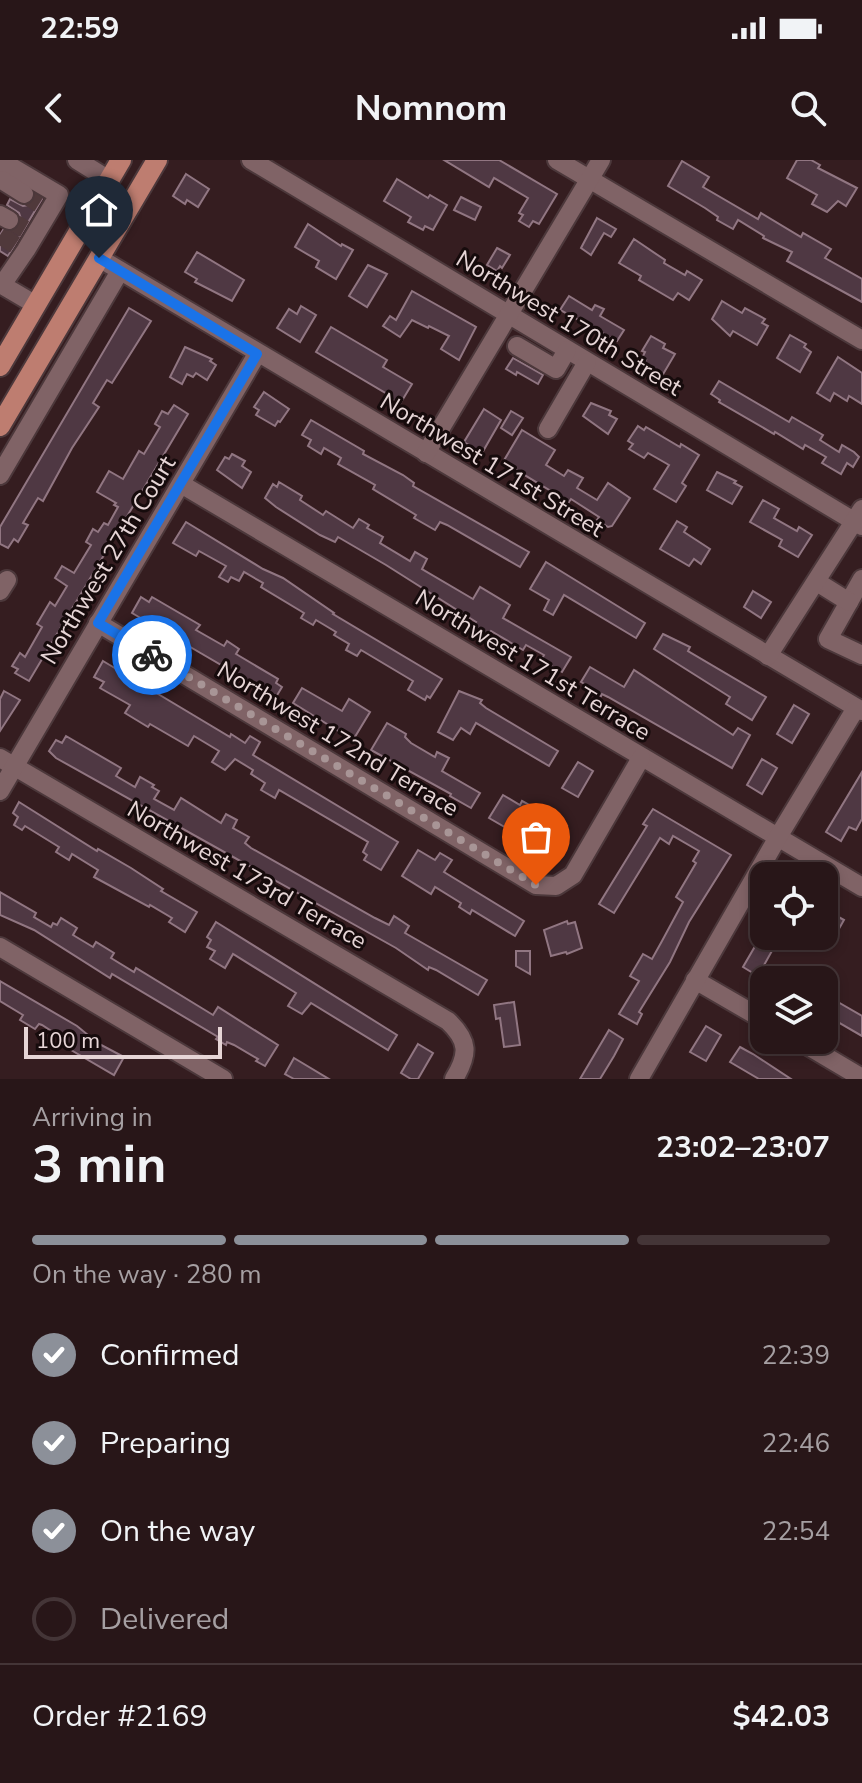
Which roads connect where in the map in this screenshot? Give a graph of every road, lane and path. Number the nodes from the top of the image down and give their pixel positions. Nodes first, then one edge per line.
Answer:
1 (77, 160) edge
2 (121, 160) edge
3 (157, 160) edge
4 (251, 160) edge
5 (557, 160) edge
6 (601, 160) edge
7 (1, 171) edge
8 (109, 180) junction
9 (590, 180) junction
10 (24, 194) tunnel mouth
11 (104, 250) junction
12 (7, 262) edge
13 (120, 271) junction
14 (36, 305) junction
15 (509, 315) junction
16 (862, 340) edge
17 (517, 346) dead end
18 (567, 350) junction
19 (257, 354) junction
20 (587, 362) junction
21 (0, 366) edge
22 (0, 426) edge
23 (548, 429) dead end
24 (426, 453) junction
25 (0, 475) edge
26 (181, 484) junction
27 (859, 519) edge
28 (862, 579) edge
29 (817, 582) junction
30 (849, 602) junction
31 (98, 623) junction
32 (862, 655) edge
33 (768, 656) junction
34 (859, 709) edge
35 (641, 758) junction
36 (7, 762) edge
37 (0, 791) edge
38 (778, 837) junction
39 (862, 887) edge
40 (0, 947) edge
41 (695, 980) junction
42 (750, 1012) edge
43 (822, 1054) edge
44 (862, 1078) edge
45 (223, 1079) edge
46 (454, 1079) edge
47 (639, 1079) edge

1 - 8 street
2 - 8 main road
3 - 11 main road
4 - 15 street, Northwest 170th Street
5 - 9 street
6 - 9 street
7 - 10 street
7 - 12 street
8 - 11 main road
8 - 14 main road
9 - 15 street
9 - 16 street
11 - 13 street, Northwest 171st Street
11 - 22 main road
12 - 14 street
13 - 19 street, Northwest 171st Street
13 - 25 street
14 - 21 main road
15 - 18 street, Northwest 170th Street
15 - 24 street
17 - 18 street
18 - 20 street, Northwest 170th Street
19 - 24 street, Northwest 171st Street
19 - 26 street, Northwest 27th Court
20 - 23 street
20 - 27 street, Northwest 170th Street
24 - 33 street, Northwest 171st Street
26 - 31 street, Northwest 27th Court
26 - 35 street, Northwest 171st Terrace
27 - 29 street
28 - 30 street
29 - 30 street
29 - 33 street
30 - 32 street
31 - 35 street, Northwest 172nd Terrace
31 - 36 street, Northwest 27th Court
33 - 34 street, Northwest 171st Street
34 - 38 street
35 - 38 street, Northwest 171st Terrace
36 - 37 street, Northwest 27th Court
36 - 46 street, Northwest 173rd Terrace
38 - 39 street, Northwest 171st Terrace
38 - 41 street
40 - 45 street
41 - 42 street
41 - 47 street
43 - 44 street

